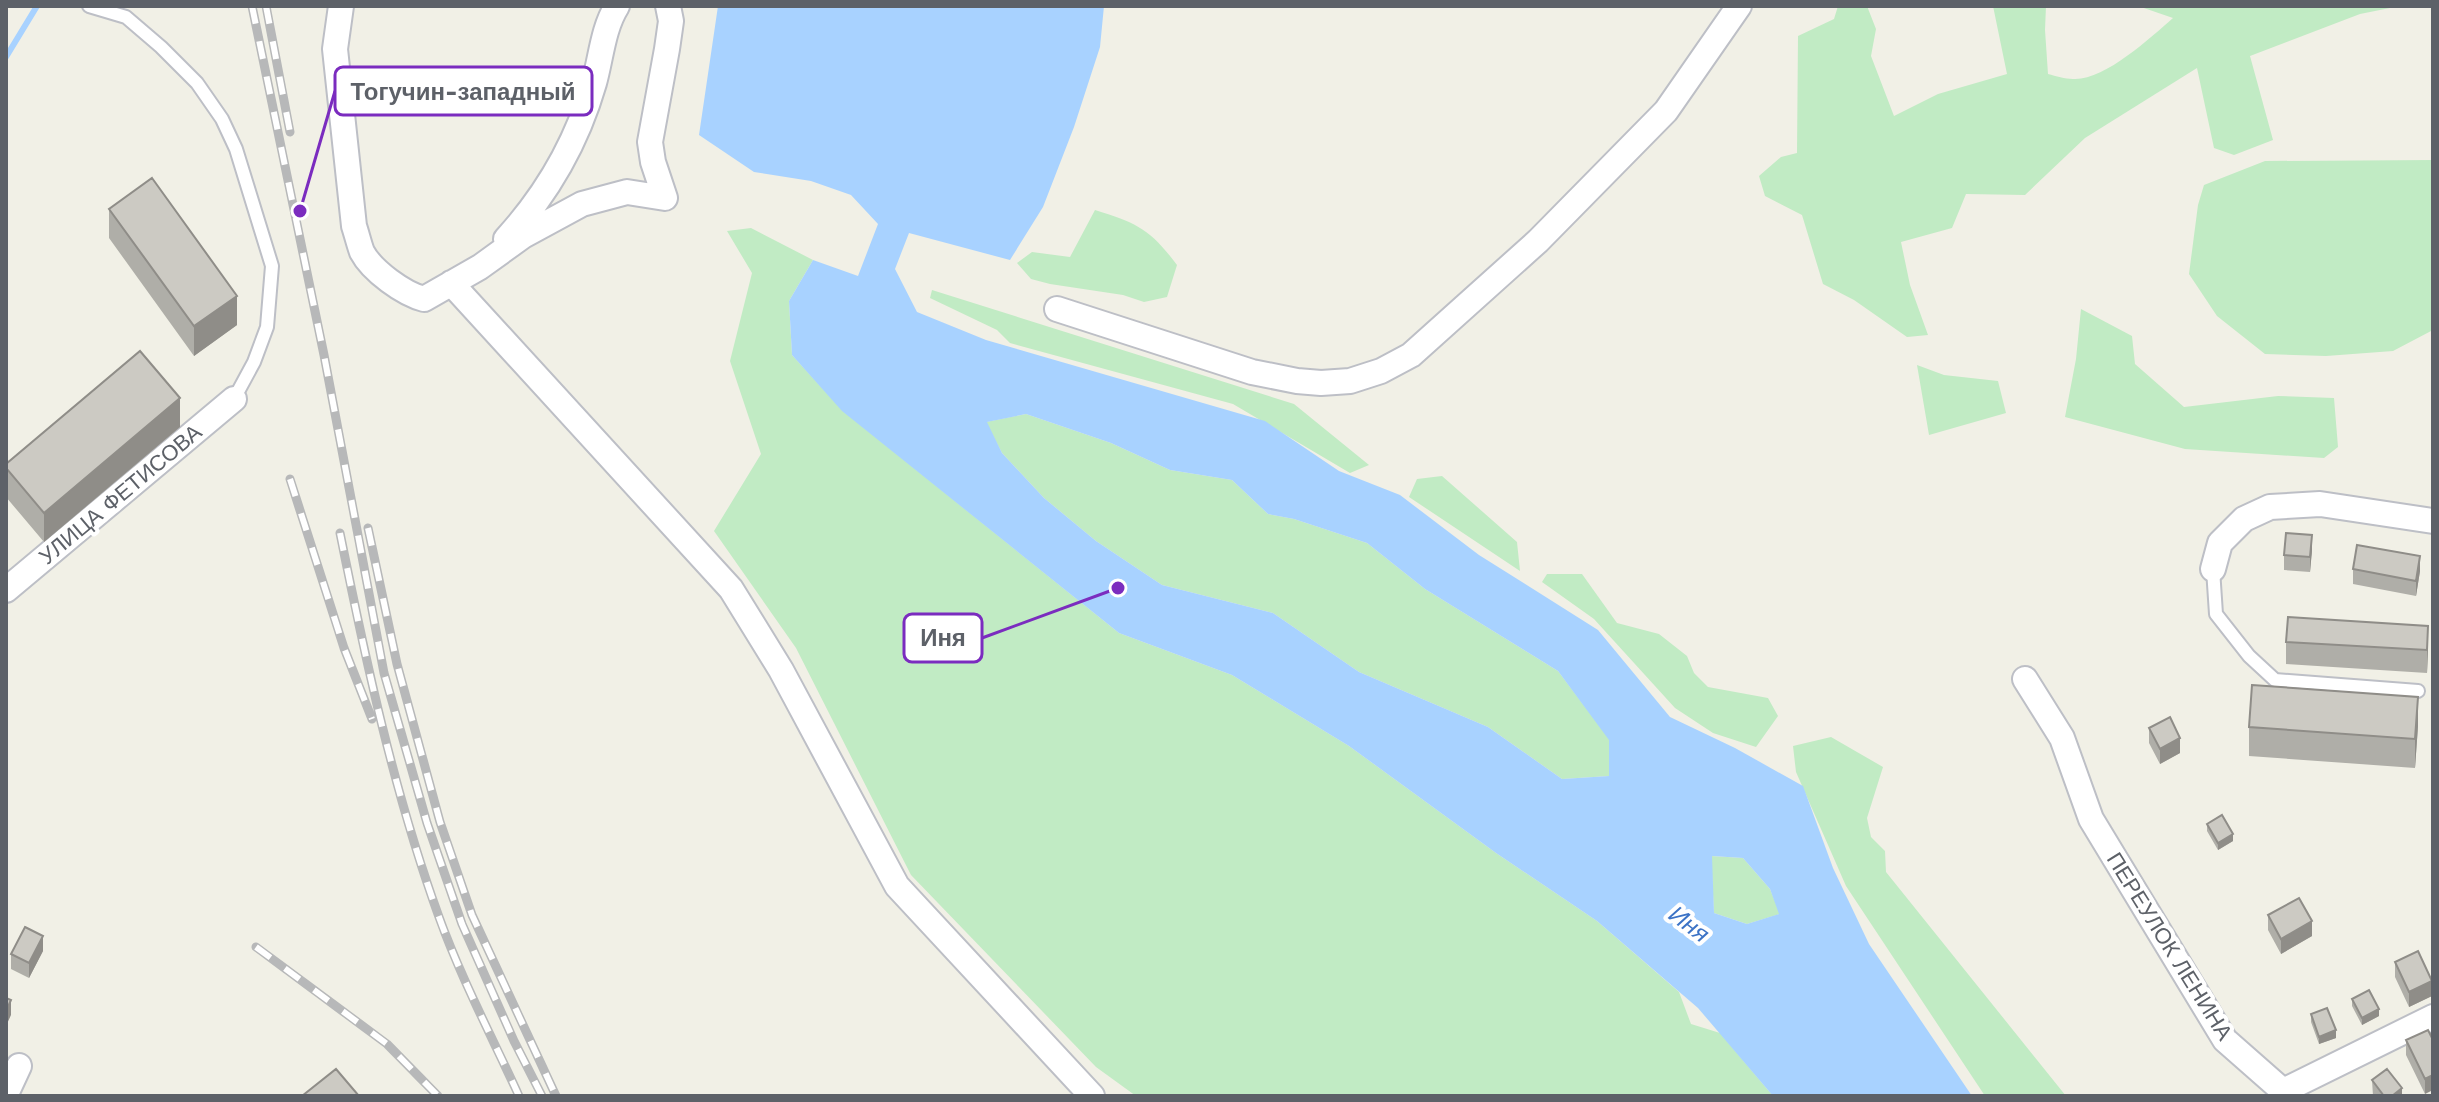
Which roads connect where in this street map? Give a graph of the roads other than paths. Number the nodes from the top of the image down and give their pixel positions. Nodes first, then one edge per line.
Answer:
1 (89, 6) edge
2 (341, 6) edge
3 (617, 6) edge
4 (668, 6) edge
5 (1739, 6) edge
6 (480, 267) junction
7 (451, 283) junction
8 (1057, 309) dead end
9 (234, 399) joint
10 (2433, 521) edge
11 (2213, 569) joint
12 (6, 590) edge
13 (2025, 679) dead end
14 (2418, 691) dead end
15 (2433, 1017) edge
16 (19, 1066) dead end
17 (6, 1094) edge
18 (1092, 1096) edge

1 - 9 lane
2 - 7 street
3 - 6 street
4 - 6 street
5 - 8 street
6 - 7 street
7 - 18 street
9 - 12 street, УЛИЦА ФЕТИСОВА
10 - 11 street
11 - 14 lane
13 - 15 street, ПЕРЕУЛОК ЛЕНИНА
16 - 17 street

